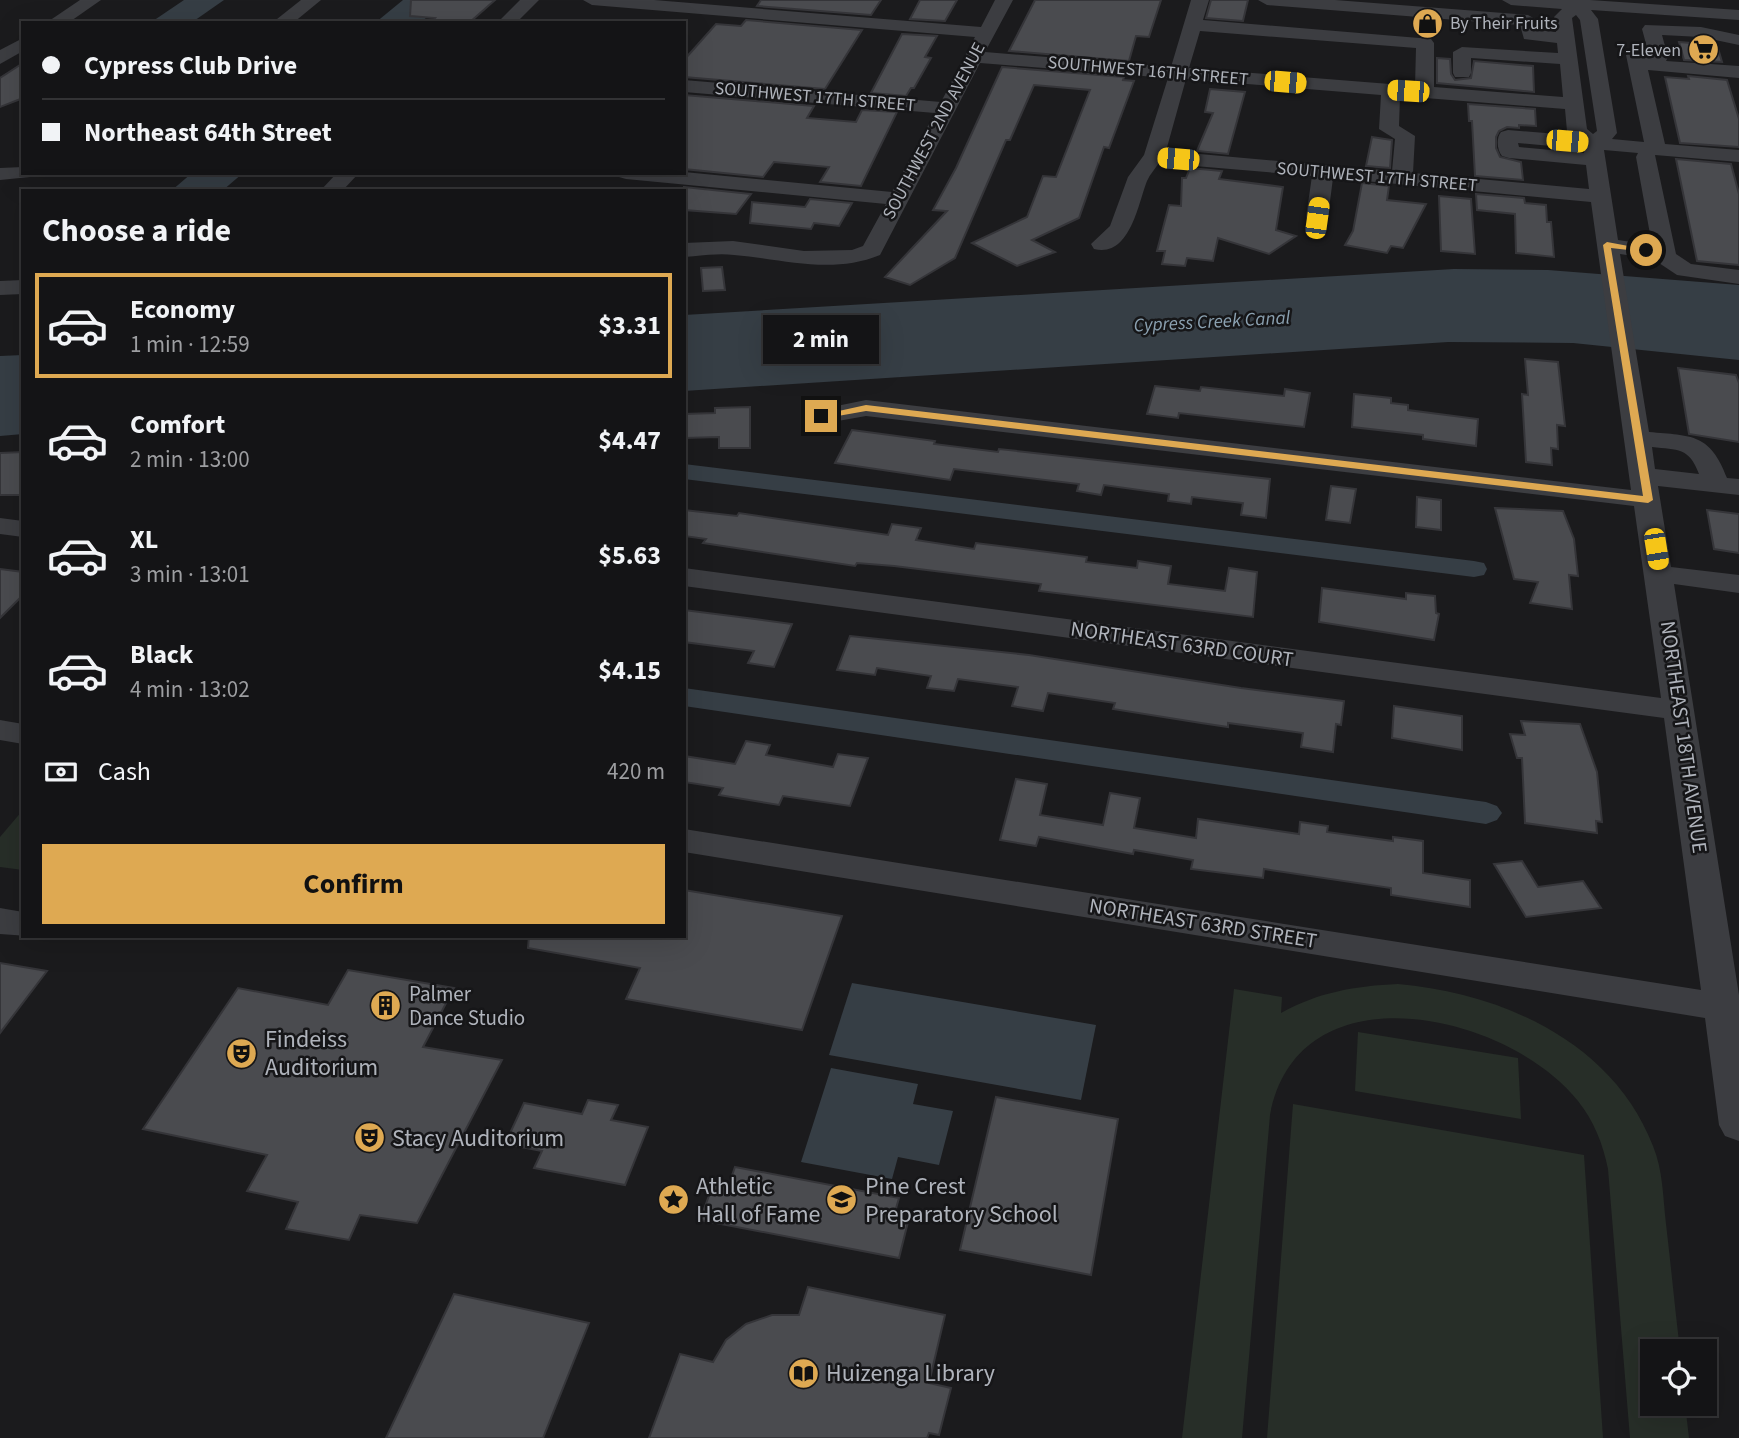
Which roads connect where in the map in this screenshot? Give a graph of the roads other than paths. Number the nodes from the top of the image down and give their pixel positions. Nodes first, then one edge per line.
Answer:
1 (92, 0) edge
2 (312, 0) edge
3 (530, 0) edge
4 (592, 0) edge
5 (1004, 0) edge
6 (1200, 0) edge
7 (1267, 0) edge
8 (1511, 0) edge
9 (1576, 2) edge
10 (1421, 6) edge
11 (1469, 8) edge
12 (1730, 10) edge
13 (1445, 14) junction
14 (58, 21) edge
15 (284, 21) edge
16 (508, 21) edge
17 (1194, 25) junction
18 (1530, 31) junction
19 (986, 33) junction
20 (1566, 38) junction
21 (1739, 40) edge
22 (21, 44) edge
23 (973, 57) junction
24 (0, 58) edge
25 (1569, 59) junction
26 (1596, 61) junction
27 (1637, 64) junction
28 (1739, 72) edge
29 (1180, 74) junction
30 (1462, 74) dead end
31 (686, 86) edge
32 (1391, 90) junction
33 (1424, 93) junction
34 (1574, 104) junction
35 (946, 108) junction
36 (1594, 152) junction
37 (1651, 153) junction
38 (1154, 156) junction
39 (1739, 156) edge
40 (1323, 172) junction
41 (21, 173) edge
42 (0, 174) edge
43 (347, 175) edge
44 (646, 175) edge
45 (1402, 179) junction
46 (332, 189) edge
47 (1600, 196) junction
48 (899, 200) junction
49 (1317, 218) dead end
50 (1102, 244) dead end
51 (1607, 245) junction
52 (686, 250) edge
53 (1665, 258) junction
54 (1739, 277) edge
55 (21, 287) edge
56 (0, 288) edge
57 (821, 416) dead end
58 (1637, 438) junction
59 (1728, 486) edge
60 (1646, 488) junction
61 (0, 526) edge
62 (21, 529) edge
63 (1660, 574) junction
64 (686, 577) edge
65 (1739, 584) edge
66 (1680, 710) junction
67 (0, 730) edge
68 (21, 734) edge
69 (686, 840) edge
70 (0, 921) edge
71 (21, 925) edge
72 (1722, 1007) junction
73 (1739, 1125) edge

1 - 14 street
2 - 15 street
3 - 16 street
4 - 19 street
5 - 19 street, SOUTHWEST 2ND AVENUE
6 - 17 street
7 - 10 street
8 - 9 street
9 - 12 street
9 - 20 street
9 - 26 street
10 - 13 street
11 - 13 street
11 - 18 street
13 - 18 street
17 - 29 street
17 - 33 street
18 - 20 street
19 - 23 street, SOUTHWEST 2ND AVENUE
20 - 25 street
21 - 27 street
22 - 24 street
23 - 29 street, SOUTHWEST 16TH STREET
23 - 35 street, SOUTHWEST 2ND AVENUE
25 - 30 street
25 - 34 street
26 - 27 street
26 - 36 street
27 - 28 street
27 - 37 street
29 - 32 street, SOUTHWEST 16TH STREET
29 - 38 street
31 - 35 street, SOUTHWEST 17TH STREET
32 - 33 street, SOUTHWEST 16TH STREET
32 - 45 street
33 - 34 street, SOUTHWEST 16TH STREET
34 - 36 street
35 - 48 street, SOUTHWEST 2ND AVENUE
36 - 37 street
36 - 47 street, NORTHEAST 18TH AVENUE
37 - 39 street
37 - 53 street
38 - 40 street, SOUTHWEST 17TH STREET
38 - 50 street
40 - 45 street, SOUTHWEST 17TH STREET
40 - 49 street
41 - 42 street
43 - 46 street
44 - 48 street
45 - 47 street, SOUTHWEST 17TH STREET
47 - 51 street, NORTHEAST 18TH AVENUE
48 - 52 street, SOUTHWEST 2ND AVENUE
51 - 53 street
51 - 58 street, NORTHEAST 18TH AVENUE
53 - 54 street
55 - 56 street
57 - 60 street
58 - 59 street
58 - 60 street, NORTHEAST 18TH AVENUE
59 - 60 street
60 - 63 street, NORTHEAST 18TH AVENUE
61 - 62 street
63 - 65 street
63 - 66 street, NORTHEAST 18TH AVENUE
64 - 66 street, NORTHEAST 63RD COURT
66 - 72 street, NORTHEAST 18TH AVENUE
67 - 68 street
69 - 72 street, NORTHEAST 63RD STREET
70 - 71 street
72 - 73 street, NORTHEAST 18TH AVENUE

